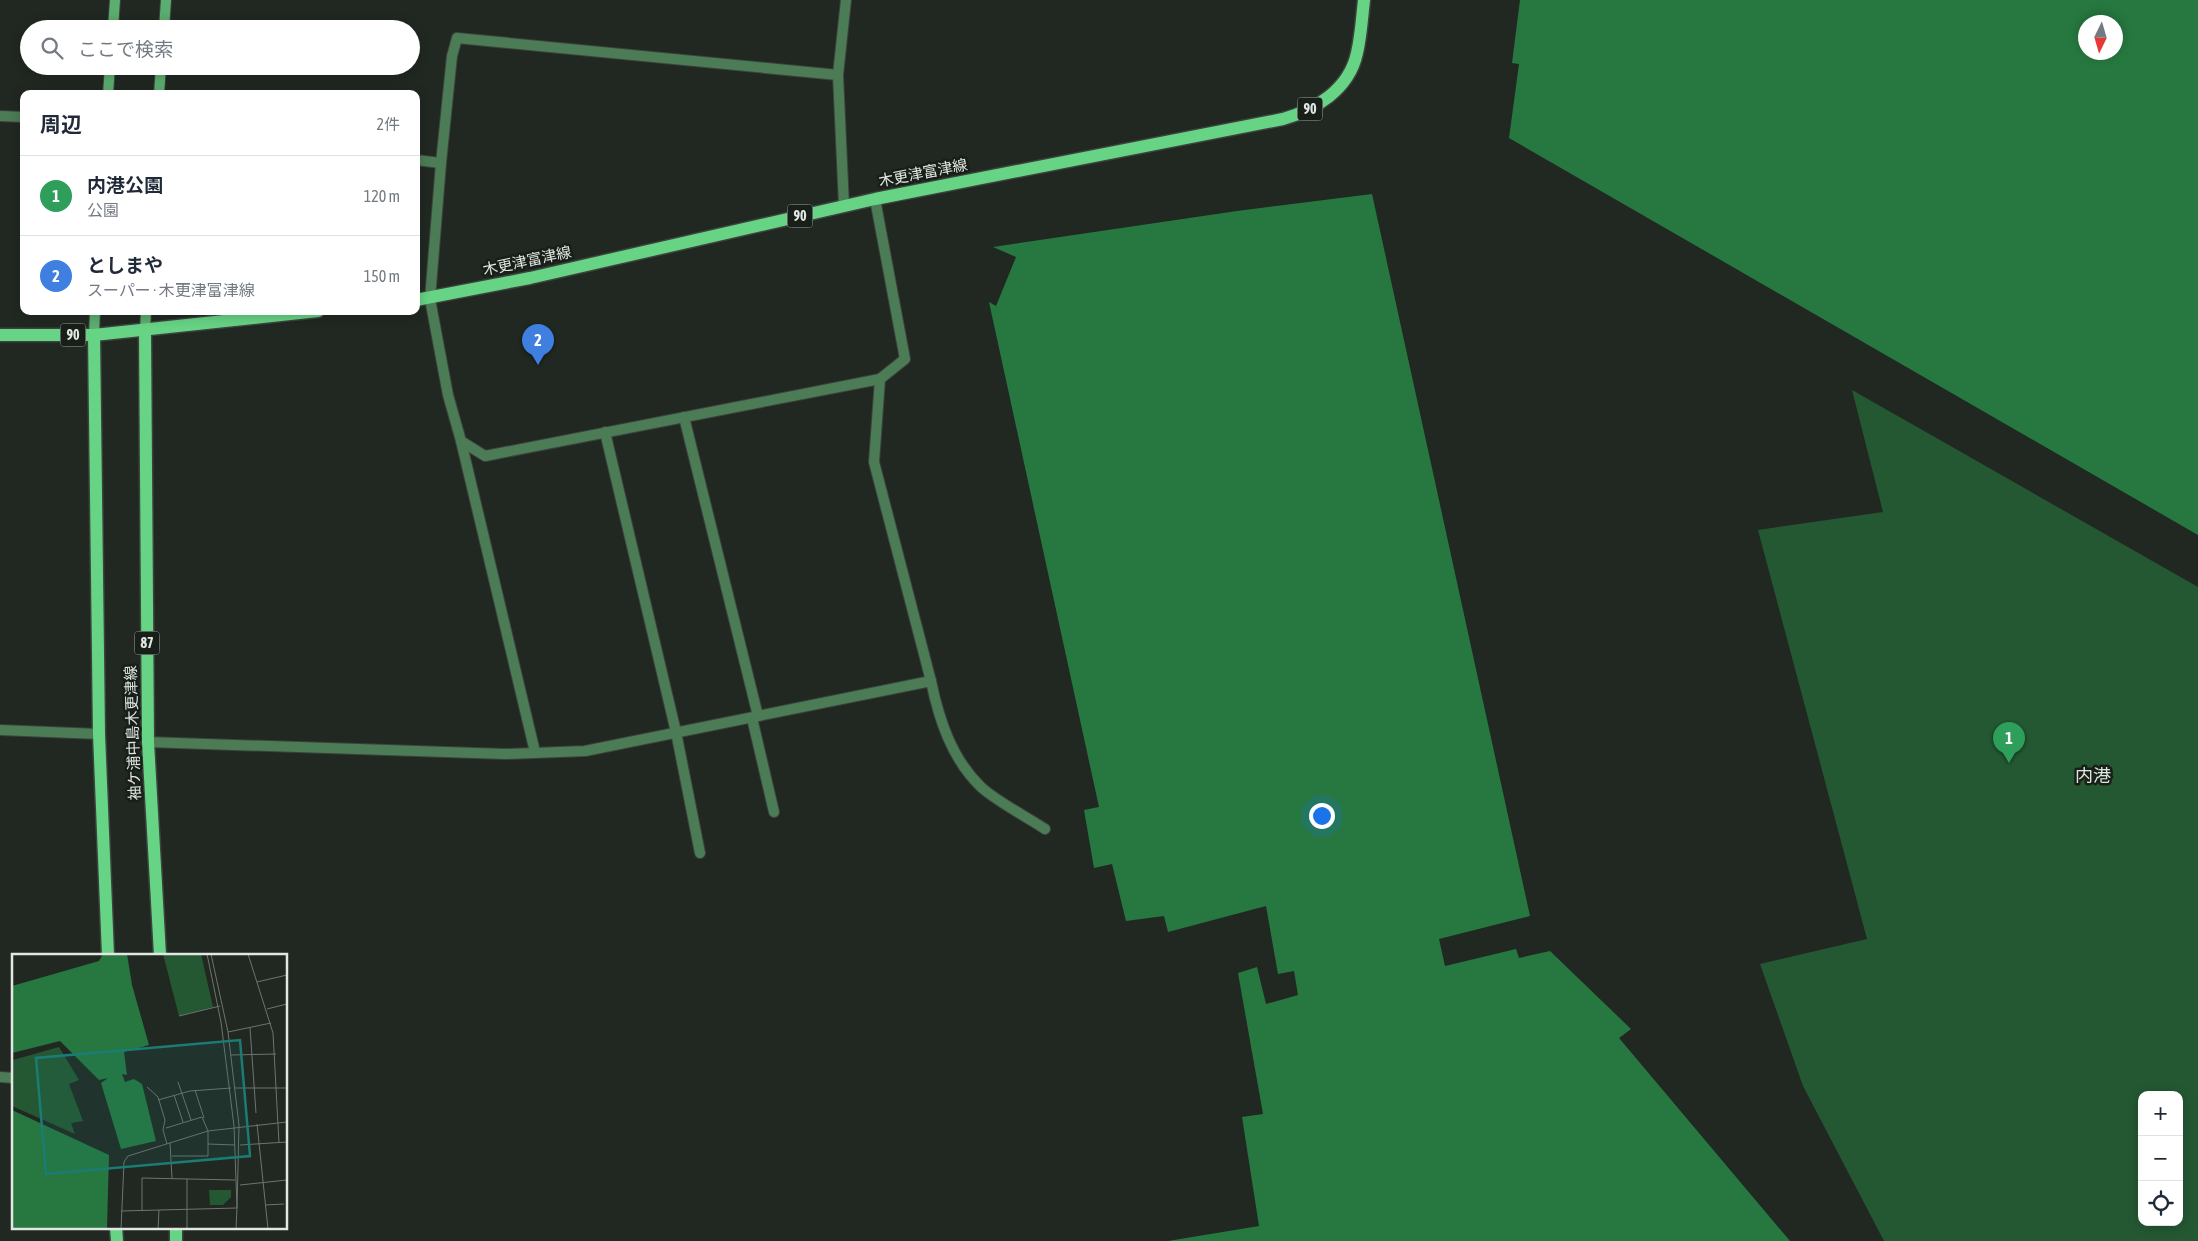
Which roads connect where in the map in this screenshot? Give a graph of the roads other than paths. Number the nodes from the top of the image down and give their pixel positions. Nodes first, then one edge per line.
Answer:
1 (115, 0) edge
2 (166, 0) edge
3 (846, 0) edge
4 (1364, 0) edge
5 (114, 20) edge
6 (165, 20) edge
7 (109, 75) edge
8 (160, 75) edge
9 (838, 75) junction
10 (108, 90) edge
11 (159, 90) edge
12 (0, 116) edge
13 (20, 118) edge
14 (420, 160) edge
15 (441, 163) junction
16 (875, 199) junction
17 (844, 206) junction
18 (430, 299) junction
19 (420, 300) edge
20 (95, 315) edge
21 (146, 315) edge
22 (283, 315) edge
23 (145, 331) junction
24 (94, 335) junction
25 (0, 336) edge
26 (880, 379) junction
27 (684, 417) junction
28 (605, 432) junction
29 (460, 440) junction
30 (931, 681) junction
31 (756, 717) junction
32 (0, 730) edge
33 (676, 732) junction
34 (99, 734) junction
35 (148, 742) junction
36 (535, 752) junction
37 (774, 812) dead end
38 (1045, 829) dead end
39 (700, 853) dead end
40 (108, 954) edge
41 (160, 954) edge
42 (116, 1228) edge
43 (176, 1228) edge
44 (117, 1241) edge
45 (176, 1241) edge

1 - 5 street
2 - 6 street
3 - 9 street
4 - 16 main road, 木更津富津線 / 90
7 - 10 street
8 - 11 street
9 - 15 street
9 - 17 street
12 - 13 street
14 - 15 street
15 - 18 street
16 - 17 main road, 木更津富津線 / 90
16 - 26 street
17 - 18 main road, 木更津富津線 / 90
18 - 19 main road, 木更津富津線 / 90
18 - 29 street
20 - 24 street
21 - 23 street
22 - 23 main road, 90
23 - 24 main road, 90
23 - 35 main road, 袖ケ浦中島木更津線 / 87
24 - 25 main road, 90
24 - 34 main road
26 - 27 street
26 - 30 street
27 - 28 street
27 - 31 street
28 - 29 street
28 - 33 street
29 - 36 street
30 - 31 street
30 - 38 street
31 - 33 street
31 - 37 street
32 - 34 street
33 - 36 street
33 - 39 street
34 - 40 main road
35 - 36 street
35 - 41 main road, 袖ケ浦中島木更津線 / 87
42 - 44 main road
43 - 45 main road

